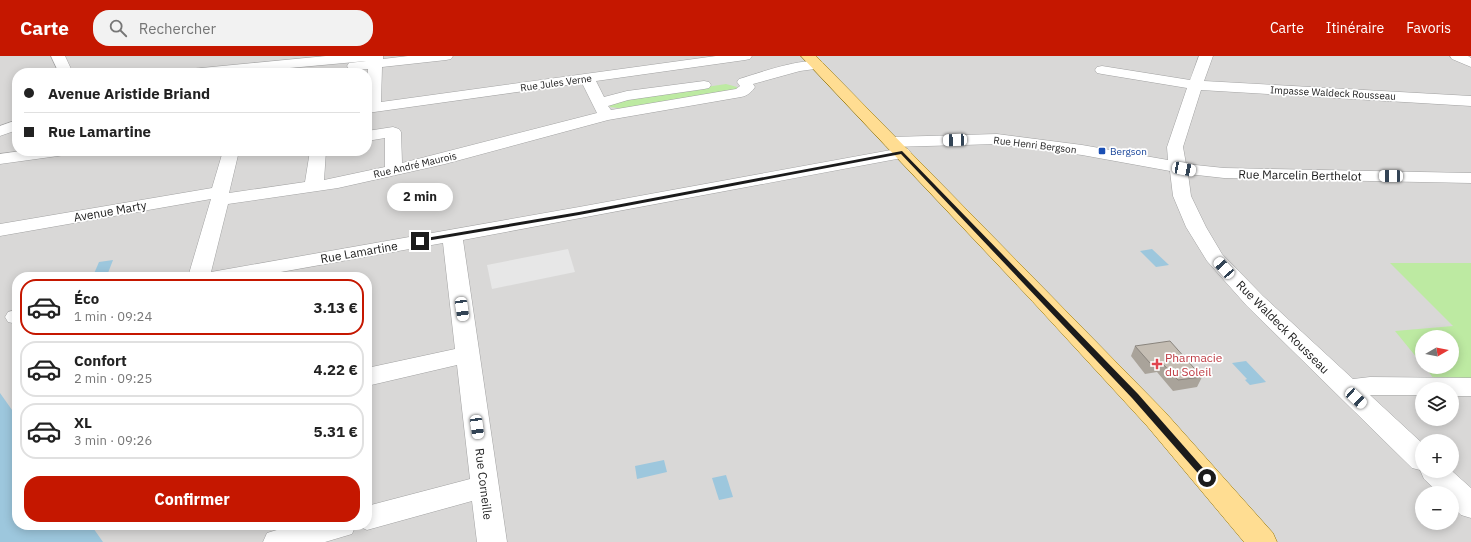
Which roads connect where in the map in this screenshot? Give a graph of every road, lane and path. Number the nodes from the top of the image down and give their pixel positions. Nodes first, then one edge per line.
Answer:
1 (58, 56) edge
2 (446, 56) edge
3 (745, 56) edge
4 (1206, 56) edge
5 (1457, 56) edge
6 (374, 59) edge
7 (682, 60) edge
8 (812, 60) edge
9 (1471, 63) edge
10 (64, 68) edge
11 (256, 68) edge
12 (323, 68) edge
13 (1102, 70) dead end
14 (587, 78) junction
15 (372, 83) edge
16 (1195, 85) junction
17 (1471, 101) edge
18 (372, 107) edge
19 (604, 109) junction
20 (12, 127) edge
21 (0, 131) edge
22 (372, 135) edge
23 (897, 148) junction
24 (22, 156) edge
25 (230, 156) edge
26 (317, 156) edge
27 (0, 159) edge
28 (1177, 167) junction
29 (394, 170) junction
30 (1471, 178) edge
31 (314, 186) junction
32 (220, 196) junction
33 (0, 230) edge
34 (452, 235) junction
35 (200, 272) edge
36 (246, 272) edge
37 (468, 354) junction
38 (372, 376) edge
39 (1471, 387) edge
40 (1346, 389) junction
41 (1415, 453) edge
42 (1441, 478) edge
43 (485, 486) junction
44 (1471, 506) edge
45 (372, 517) edge
46 (322, 530) edge
47 (278, 542) edge
48 (492, 542) edge
49 (1262, 542) edge

1 - 10 street
2 - 6 street
3 - 7 street, Rue Jules Verne
4 - 16 street, Rue Waldeck Rousseau
5 - 9 street
6 - 11 street
6 - 12 street
6 - 15 street
7 - 14 street, Rue Jules Verne
8 - 19 street, Rue André Maurois
8 - 23 main road
13 - 16 street, Impasse Waldeck Rousseau
14 - 18 street, Rue Jules Verne
14 - 19 street
16 - 17 street, Impasse Waldeck Rousseau
16 - 28 street, Rue Waldeck Rousseau
19 - 29 street, Rue André Maurois
20 - 21 street
22 - 29 street
23 - 28 street, Rue Henri Bergson
23 - 34 street, Rue Lamartine
23 - 49 main road
24 - 27 street
25 - 32 street
26 - 31 street
28 - 30 street, Rue Marcelin Berthelot
28 - 40 street, Rue Waldeck Rousseau
29 - 31 street, Rue André Maurois
31 - 32 street, Rue André Maurois
32 - 33 street, Avenue Marty
32 - 35 street
34 - 36 street, Rue Lamartine
34 - 37 street, Rue Corneille
37 - 38 street
37 - 43 street, Rue Corneille
39 - 40 street
40 - 41 street, Rue Waldeck Rousseau
42 - 44 street
43 - 45 street
43 - 48 street, Rue Corneille
46 - 47 street

